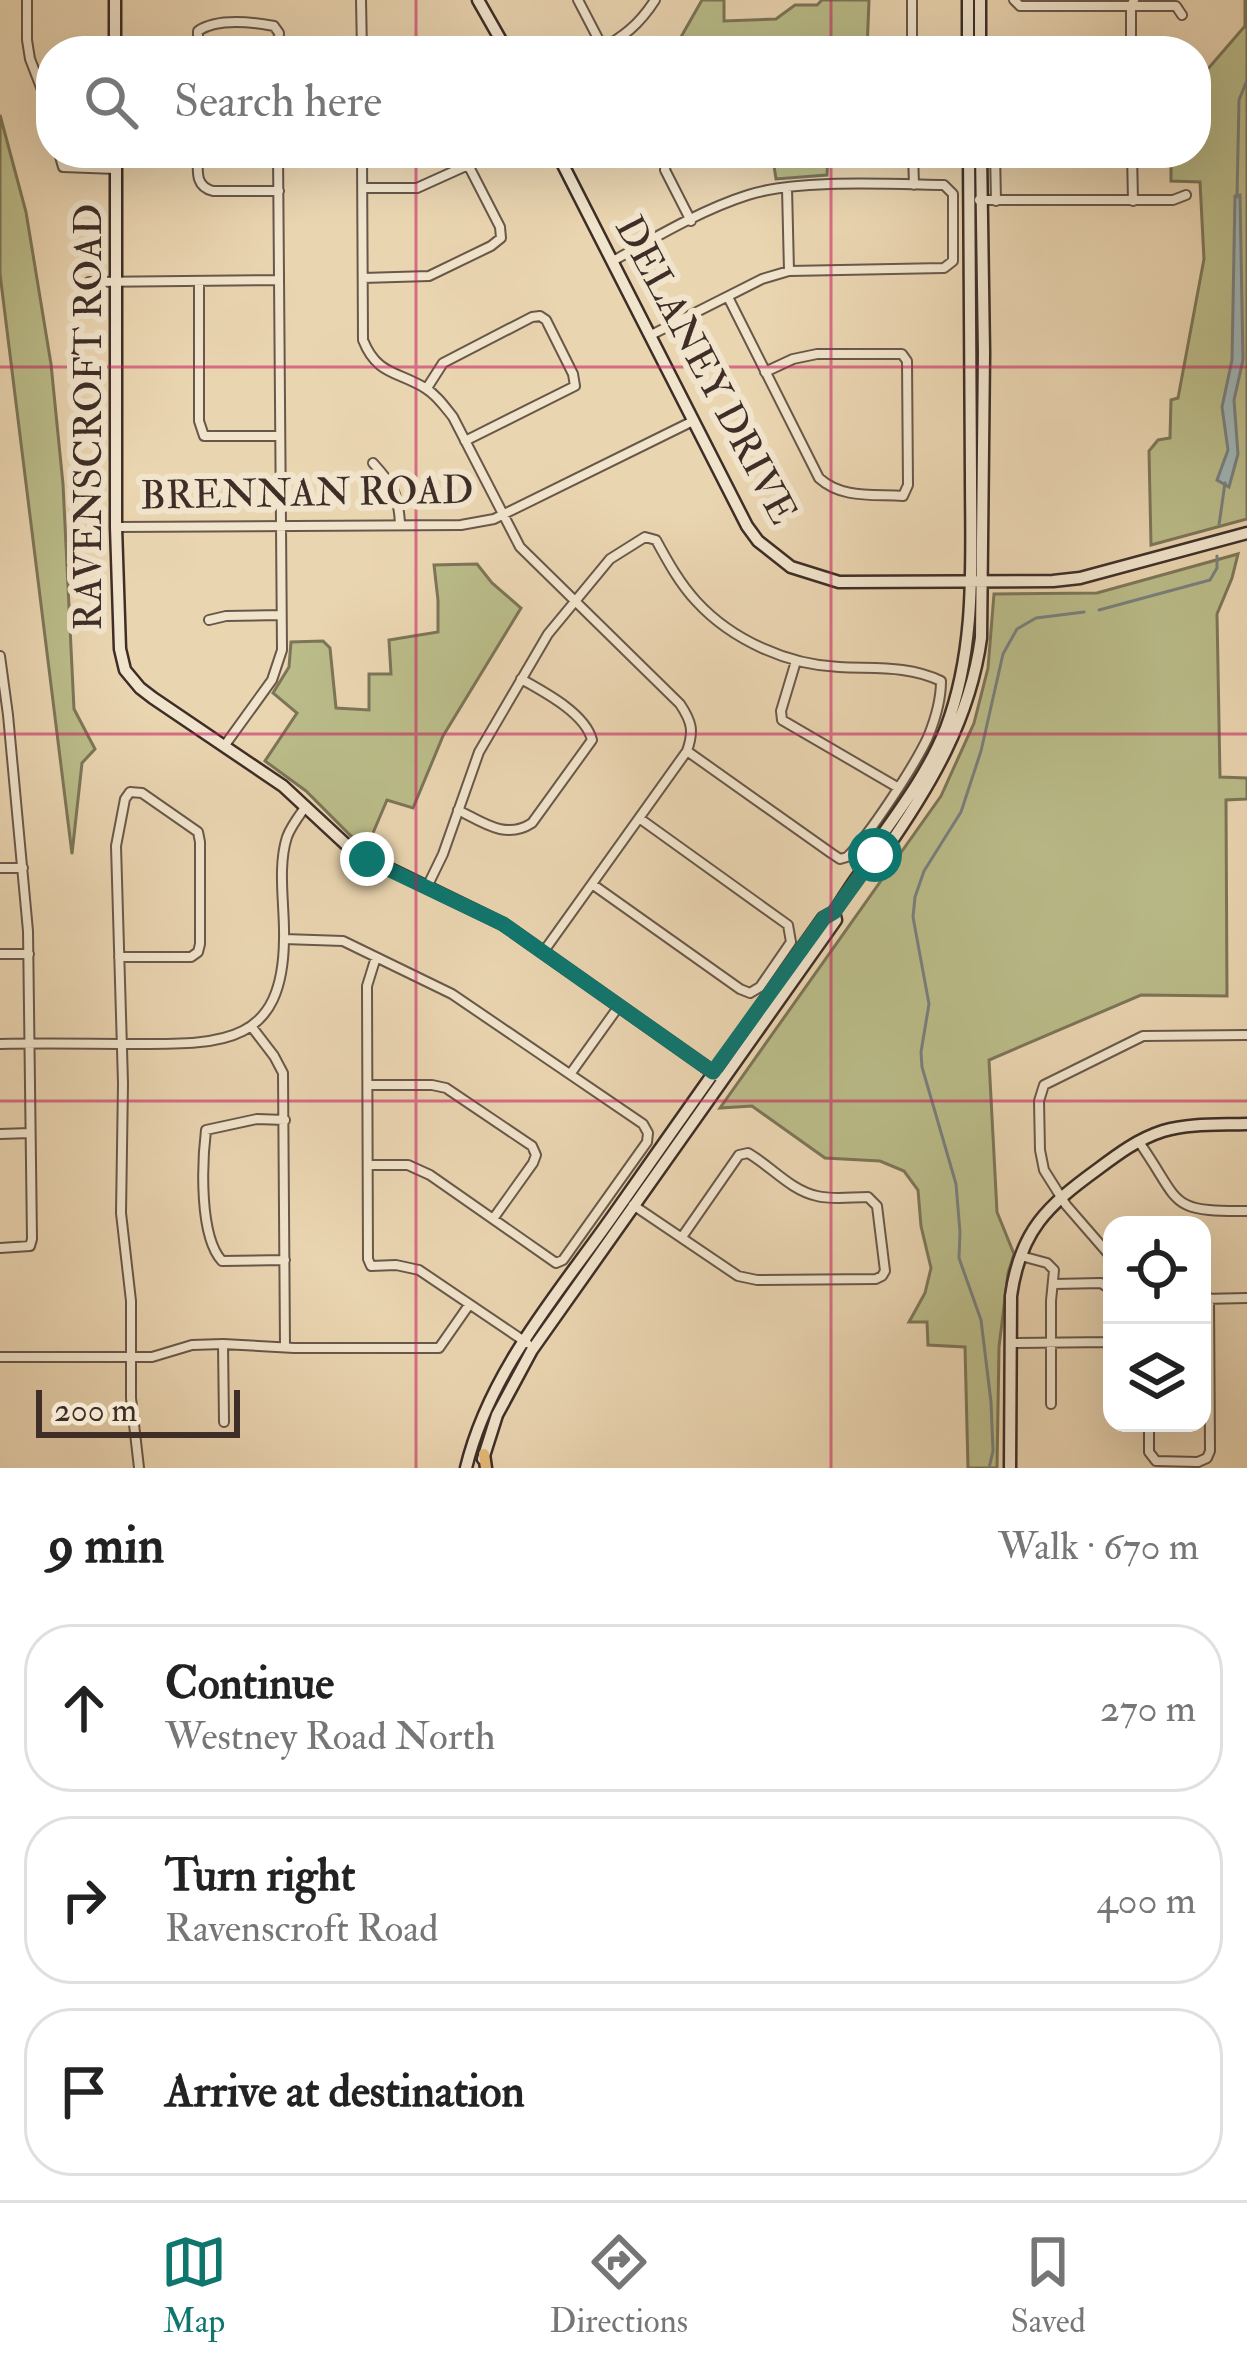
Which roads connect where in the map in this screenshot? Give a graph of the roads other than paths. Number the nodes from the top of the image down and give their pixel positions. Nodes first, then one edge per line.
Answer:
1 (27, 0) edge
2 (115, 0) edge
3 (362, 0) edge
4 (478, 0) edge
5 (578, 0) edge
6 (655, 0) edge
7 (912, 0) edge
8 (968, 0) edge
9 (980, 0) edge
10 (1014, 0) edge
11 (1132, 3) edge
12 (1181, 15) dead end
13 (115, 36) edge
14 (199, 36) edge
15 (279, 36) edge
16 (362, 36) edge
17 (498, 36) edge
18 (594, 36) edge
19 (625, 36) edge
20 (912, 36) edge
21 (968, 36) edge
22 (980, 36) edge
23 (1131, 36) edge
24 (36, 67) edge
25 (90, 168) edge
26 (198, 168) edge
27 (278, 168) edge
28 (362, 168) edge
29 (461, 168) edge
30 (470, 168) edge
31 (565, 168) edge
32 (665, 168) edge
33 (913, 168) edge
34 (971, 168) edge
35 (979, 168) edge
36 (995, 168) edge
37 (1132, 168) edge
38 (116, 169) joint
39 (914, 184) junction
40 (363, 188) junction
41 (787, 188) junction
42 (279, 191) junction
43 (1186, 195) dead end
44 (995, 200) junction
45 (1133, 200) junction
46 (975, 201) junction
47 (691, 221) junction
48 (613, 261) junction
49 (789, 271) junction
50 (363, 278) junction
51 (279, 280) junction
52 (89, 281) dead end
53 (116, 281) junction
54 (199, 281) junction
55 (728, 297) junction
56 (651, 335) junction
57 (766, 372) junction
58 (427, 388) junction
59 (693, 421) junction
60 (280, 436) junction
61 (465, 441) junction
62 (373, 464) dead end
63 (502, 516) junction
64 (400, 523) junction
65 (281, 525) junction
66 (116, 527) junction
67 (1247, 533) edge
68 (977, 582) junction
69 (576, 601) junction
70 (281, 615) junction
71 (209, 620) dead end
72 (0, 656) edge
73 (796, 661) junction
74 (521, 679) junction
75 (225, 745) junction
76 (687, 751) junction
77 (897, 788) junction
78 (306, 806) junction
79 (458, 810) junction
80 (639, 818) junction
81 (0, 868) edge
82 (22, 868) junction
83 (592, 884) junction
84 (427, 887) junction
85 (284, 939) junction
86 (544, 951) junction
87 (0, 954) edge
88 (29, 954) junction
89 (376, 956) junction
90 (119, 957) junction
91 (619, 1005) junction
92 (251, 1026) junction
93 (1247, 1035) edge
94 (31, 1043) junction
95 (0, 1044) edge
96 (121, 1044) junction
97 (571, 1073) junction
98 (718, 1076) junction
99 (368, 1085) junction
100 (284, 1120) junction
101 (1247, 1124) edge
102 (30, 1133) junction
103 (0, 1134) edge
104 (1138, 1141) junction
105 (368, 1165) junction
106 (1061, 1197) junction
107 (629, 1202) junction
108 (1247, 1211) edge
109 (493, 1219) junction
110 (682, 1237) junction
111 (1103, 1247) edge
112 (0, 1248) edge
113 (1020, 1256) junction
114 (285, 1260) junction
115 (1053, 1283) junction
116 (1247, 1298) edge
117 (1211, 1299) edge
118 (469, 1305) junction
119 (1112, 1324) edge
120 (502, 1329) junction
121 (1050, 1342) junction
122 (1103, 1342) edge
123 (1010, 1343) junction
124 (223, 1344) junction
125 (528, 1345) junction
126 (285, 1347) junction
127 (0, 1357) edge
128 (130, 1358) junction
129 (512, 1359) junction
130 (1052, 1405) dead end
131 (224, 1422) dead end
132 (1149, 1432) edge
133 (1209, 1432) edge
134 (484, 1454) joint
135 (139, 1468) edge
136 (466, 1468) edge
137 (484, 1468) edge
138 (1010, 1468) edge

1 - 24 street
2 - 13 street
3 - 16 street
4 - 17 street
5 - 18 street
6 - 19 street
7 - 20 street
8 - 21 street
9 - 22 street
10 - 11 street
11 - 12 street
11 - 23 street
14 - 15 street
25 - 38 street
26 - 42 street
27 - 42 street
28 - 40 street
29 - 40 street
30 - 50 street
31 - 48 street, DELANEY DRIVE
32 - 47 street
33 - 39 street
34 - 46 street
35 - 46 street
36 - 44 street
37 - 45 street
38 - 53 street, RAVENSCROFT ROAD
39 - 41 street
39 - 49 street
40 - 50 street
41 - 47 street
41 - 49 street
42 - 51 street
43 - 45 street
44 - 45 street
44 - 46 street
46 - 68 street
47 - 48 street
48 - 56 street, DELANEY DRIVE
49 - 55 street
50 - 58 street
51 - 54 street
51 - 60 street
52 - 53 street
53 - 54 street
53 - 66 street, RAVENSCROFT ROAD
54 - 60 street
55 - 56 street
55 - 57 street
56 - 59 street, DELANEY DRIVE
57 - 57 street
58 - 61 street
58 - 61 street
59 - 63 street, BRENNAN ROAD
59 - 68 street, DELANEY DRIVE
60 - 65 street
61 - 63 street
62 - 64 street
63 - 64 street, BRENNAN ROAD
63 - 69 street
64 - 65 street, BRENNAN ROAD
65 - 66 street, BRENNAN ROAD
65 - 70 street
66 - 75 street, RAVENSCROFT ROAD
67 - 68 street, DELANEY DRIVE
68 - 98 street
69 - 73 street
69 - 74 street
69 - 76 street
70 - 71 street
70 - 75 street
72 - 82 street
73 - 77 street
73 - 77 street
74 - 79 street
74 - 79 street
75 - 78 street, RAVENSCROFT ROAD
76 - 77 street
76 - 80 street
78 - 84 street, RAVENSCROFT ROAD
78 - 85 street
79 - 84 street
80 - 83 street
80 - 83 street
81 - 82 street
82 - 88 street
83 - 86 street
84 - 86 street, RAVENSCROFT ROAD
85 - 89 street
85 - 92 street
86 - 91 street, RAVENSCROFT ROAD
87 - 88 street
88 - 94 street
89 - 97 street
89 - 99 street
90 - 90 street
90 - 96 street
91 - 97 street
91 - 98 street, RAVENSCROFT ROAD
92 - 96 street
92 - 100 street
93 - 106 street
94 - 95 street
94 - 96 street
94 - 102 street
96 - 128 street
97 - 109 street
98 - 107 street
99 - 105 street
99 - 109 street
100 - 114 street
100 - 114 street
101 - 104 street
102 - 103 street
102 - 112 street
104 - 106 street
104 - 108 street
105 - 109 street
105 - 118 street
106 - 111 street
106 - 113 street
107 - 110 street
107 - 125 street
110 - 110 street
113 - 115 street
113 - 123 street
114 - 126 street
115 - 119 street
115 - 121 street
116 - 117 street
118 - 120 street
118 - 126 street
120 - 125 street
120 - 129 street
121 - 122 street
121 - 123 street
121 - 130 street
123 - 138 street
124 - 126 street
124 - 128 street
124 - 131 street
125 - 129 street
125 - 134 street
127 - 128 street
128 - 135 street
129 - 136 street
132 - 133 street
134 - 137 main road

